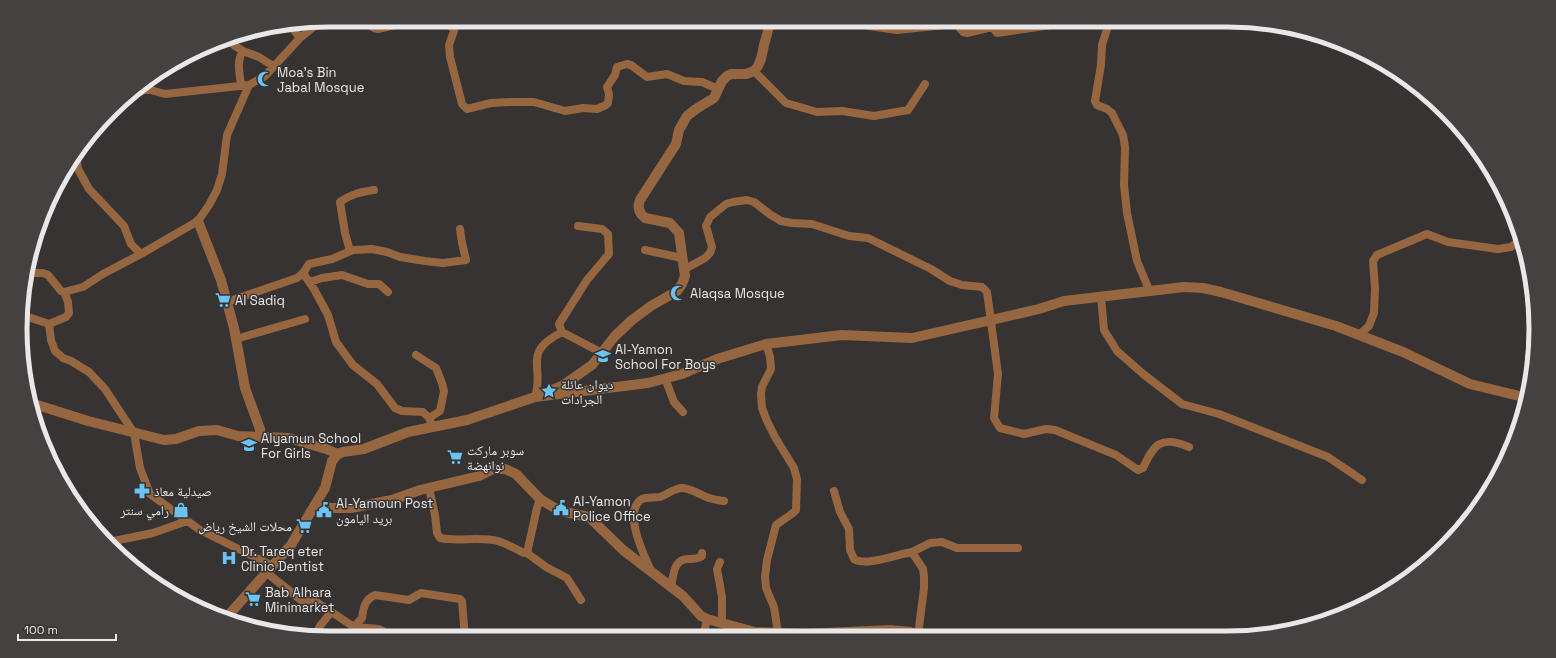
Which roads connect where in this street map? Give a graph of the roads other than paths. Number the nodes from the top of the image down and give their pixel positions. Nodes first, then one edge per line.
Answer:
1 (373, 27) edge
2 (387, 27) edge
3 (453, 27) edge
4 (769, 27) edge
5 (875, 27) edge
6 (926, 27) edge
7 (959, 27) edge
8 (992, 27) edge
9 (992, 27) edge
10 (1038, 27) edge
11 (1108, 27) edge
12 (313, 28) edge
13 (294, 30) edge
14 (300, 38) junction
15 (232, 43) edge
16 (243, 51) junction
17 (273, 66) junction
18 (754, 71) junction
19 (925, 84) dead end
20 (245, 86) junction
21 (718, 89) junction
22 (143, 90) edge
23 (77, 163) edge
24 (374, 190) dead end
25 (198, 221) junction
26 (578, 226) dead end
27 (460, 229) dead end
28 (1516, 243) edge
29 (645, 250) dead end
30 (350, 251) junction
31 (141, 254) junction
32 (682, 258) junction
33 (685, 269) junction
34 (303, 273) junction
35 (32, 274) edge
36 (310, 282) junction
37 (64, 292) junction
38 (388, 292) dead end
39 (1150, 292) junction
40 (1101, 297) junction
41 (227, 302) junction
42 (28, 317) edge
43 (305, 319) dead end
44 (992, 321) junction
45 (49, 324) junction
46 (562, 332) junction
47 (1360, 334) junction
48 (236, 339) junction
49 (766, 344) junction
50 (602, 352) junction
51 (416, 355) dead end
52 (665, 378) junction
53 (535, 397) junction
54 (1521, 397) edge
55 (37, 405) edge
56 (683, 412) dead end
57 (431, 423) junction
58 (134, 433) junction
59 (260, 437) junction
60 (1189, 448) dead end
61 (338, 454) junction
62 (1362, 480) dead end
63 (429, 488) junction
64 (834, 491) dead end
65 (540, 498) junction
66 (724, 501) dead end
67 (313, 508) junction
68 (187, 521) junction
69 (113, 541) edge
70 (1018, 548) dead end
71 (912, 552) junction
72 (528, 553) junction
73 (702, 553) dead end
74 (720, 562) dead end
75 (270, 570) junction
76 (651, 572) junction
77 (671, 587) junction
78 (581, 600) dead end
79 (331, 612) junction
80 (230, 614) edge
81 (707, 619) junction
82 (722, 623) junction
83 (354, 627) junction
84 (318, 630) edge
85 (383, 631) edge
86 (464, 631) edge
87 (704, 631) edge
88 (749, 631) edge
89 (778, 631) edge
90 (920, 631) edge

1 - 2 street
3 - 21 street
4 - 18 street
5 - 6 street
7 - 8 street
9 - 10 street
11 - 39 street
12 - 14 street
13 - 14 street
14 - 17 street
15 - 16 street
16 - 17 street
16 - 20 street
17 - 20 street
18 - 19 street
18 - 21 street
20 - 22 street
20 - 25 street
21 - 32 street
23 - 31 street
24 - 30 street
25 - 31 street
25 - 41 street
26 - 46 street
27 - 30 street
28 - 47 street
29 - 32 street
30 - 34 street
31 - 37 street
32 - 33 street
33 - 44 street
33 - 50 street
34 - 36 street
34 - 41 street
35 - 37 street
36 - 38 street
36 - 57 street
37 - 45 street
39 - 40 street
39 - 47 street
40 - 44 street
40 - 62 street
41 - 48 street
42 - 45 street
43 - 48 street
44 - 49 street
44 - 60 street
45 - 58 street
46 - 50 street
46 - 53 street
47 - 54 street
48 - 59 street
49 - 52 street
49 - 89 street
50 - 53 street
51 - 57 street
52 - 53 street
52 - 56 street
53 - 57 street
55 - 58 street
57 - 61 street
58 - 59 street
58 - 68 street
59 - 61 street
61 - 67 street
63 - 65 street
63 - 67 street
63 - 72 street
64 - 71 street
65 - 72 street
65 - 76 street
66 - 76 street
67 - 75 street
68 - 69 street
68 - 75 street
70 - 71 street
71 - 90 street
72 - 78 street
73 - 77 street
74 - 82 street
75 - 79 street
75 - 80 street
76 - 77 street
77 - 81 street
79 - 83 street
79 - 84 street
81 - 82 street
81 - 87 street
82 - 88 street
83 - 85 street
83 - 86 street

